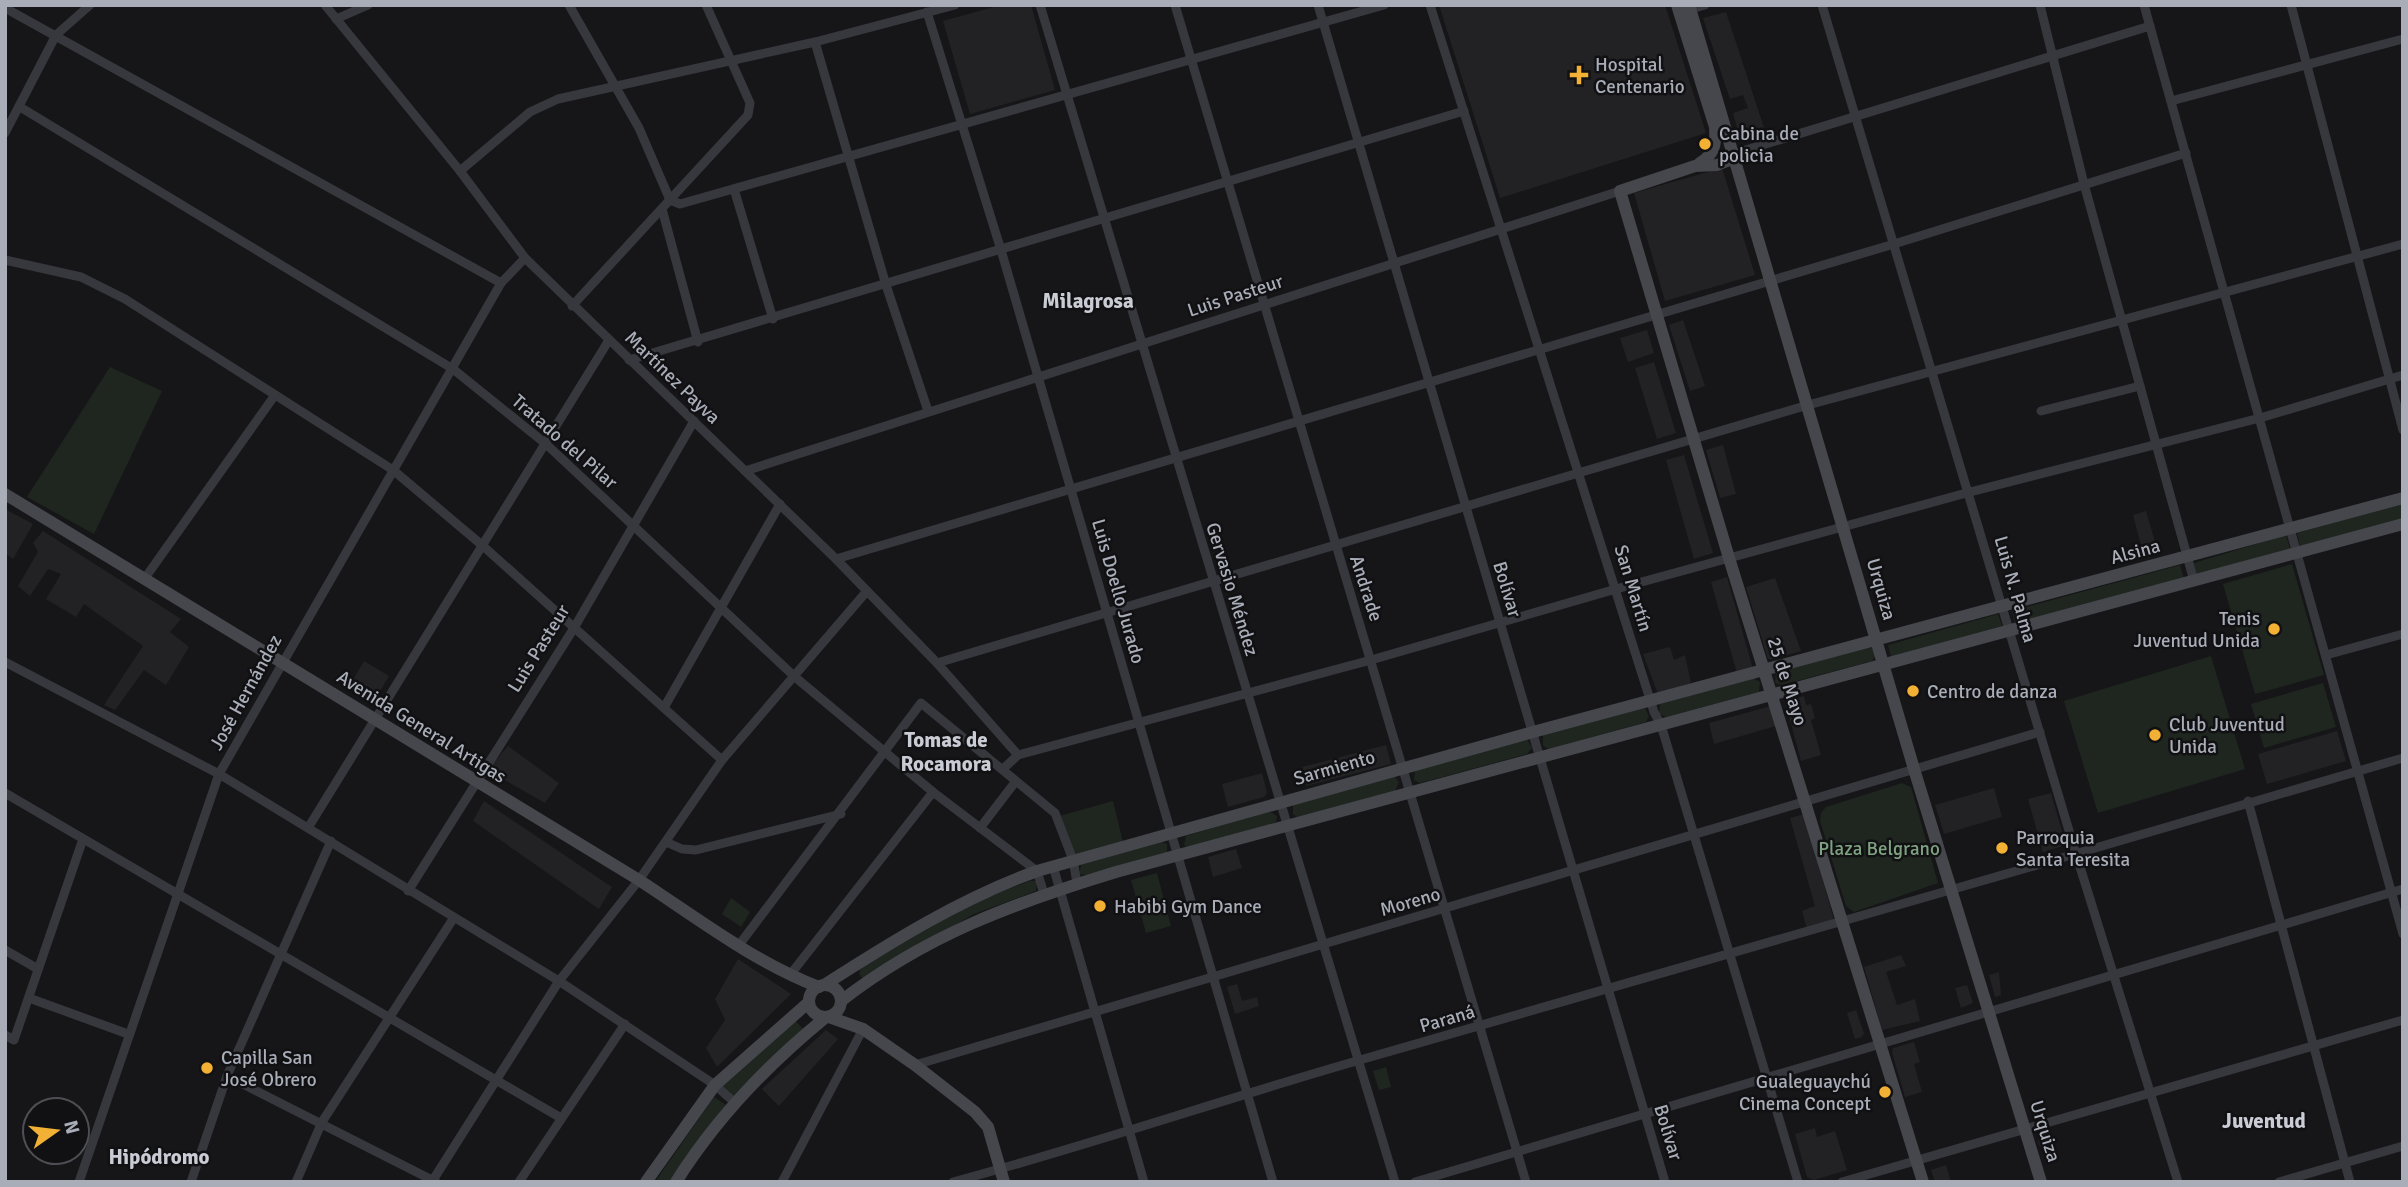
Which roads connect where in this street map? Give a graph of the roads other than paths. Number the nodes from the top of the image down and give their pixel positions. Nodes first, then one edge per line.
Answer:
1 (90, 5) edge
2 (325, 5) edge
3 (368, 5) edge
4 (569, 5) edge
5 (706, 5) edge
6 (956, 5) edge
7 (1040, 5) edge
8 (1175, 5) edge
9 (1318, 5) edge
10 (1384, 5) edge
11 (1430, 5) edge
12 (1705, 5) edge
13 (1822, 5) edge
14 (2040, 5) edge
15 (2144, 5) edge
16 (2291, 5) edge
17 (5, 8) edge
18 (1684, 8) edge
19 (927, 12) junction
20 (336, 19) junction
21 (1323, 23) junction
22 (2150, 26) junction
23 (56, 35) junction
24 (2403, 39) edge
25 (815, 42) junction
26 (2053, 56) junction
27 (1191, 60) junction
28 (733, 61) junction
29 (2307, 64) junction
30 (618, 88) junction
31 (1067, 95) junction
32 (2171, 101) junction
33 (20, 107) junction
34 (1464, 111) junction
35 (1855, 115) junction
36 (963, 125) junction
37 (5, 133) edge
38 (1358, 143) junction
39 (2186, 153) junction
40 (1733, 154) junction
41 (848, 157) junction
42 (1695, 166) junction
43 (460, 171) junction
44 (1227, 182) junction
45 (2084, 184) junction
46 (734, 189) junction
47 (1620, 191) junction
48 (670, 201) junction
49 (662, 209) junction
50 (1104, 219) junction
51 (1502, 230) junction
52 (1894, 244) junction
53 (2403, 244) edge
54 (1001, 250) junction
55 (2357, 256) junction
56 (524, 258) junction
57 (5, 260) edge
58 (1394, 265) junction
59 (1771, 281) junction
60 (501, 283) junction
61 (886, 285) junction
62 (2225, 292) junction
63 (572, 306) junction
64 (1264, 306) junction
65 (1658, 314) junction
66 (773, 319) junction
67 (2122, 320) junction
68 (609, 340) junction
69 (698, 342) junction
70 (1142, 344) junction
71 (1539, 350) junction
72 (629, 360) junction
73 (453, 369) junction
74 (1933, 371) junction
75 (2403, 375) edge
76 (1038, 377) junction
77 (2389, 379) junction
78 (1428, 383) junction
79 (2140, 386) junction
80 (275, 395) junction
81 (1808, 405) junction
82 (928, 411) junction
83 (2041, 411) dead end
84 (2260, 418) junction
85 (694, 421) junction
86 (1298, 421) junction
87 (2403, 430) edge
88 (1695, 438) junction
89 (2153, 443) junction
90 (546, 444) junction
91 (1175, 458) junction
92 (393, 470) junction
93 (745, 471) junction
94 (1578, 471) junction
95 (1071, 489) junction
96 (1970, 492) junction
97 (5, 494) edge
98 (2403, 498) edge
99 (780, 504) junction
100 (1465, 506) junction
101 (2403, 524) edge
102 (634, 527) junction
103 (1845, 527) junction
104 (2291, 529) junction
105 (1335, 545) junction
106 (483, 546) junction
107 (2298, 552) junction
108 (1729, 558) junction
109 (2187, 558) junction
110 (836, 559) junction
111 (145, 578) junction
112 (1212, 581) junction
113 (2194, 581) junction
114 (1616, 589) junction
115 (867, 591) junction
116 (2003, 606) junction
117 (720, 609) junction
118 (1107, 613) junction
119 (1500, 623) junction
120 (574, 628) junction
121 (2010, 630) junction
122 (2403, 634) edge
123 (1877, 639) junction
124 (2326, 655) junction
125 (1371, 660) junction
126 (5, 662) edge
127 (281, 662) junction
128 (937, 663) junction
129 (1883, 664) junction
130 (1764, 670) junction
131 (795, 677) junction
132 (1771, 694) junction
133 (1247, 695) junction
134 (1651, 700) junction
135 (664, 706) junction
136 (375, 719) junction
137 (1140, 723) junction
138 (1661, 725) junction
139 (1533, 732) junction
140 (2040, 732) junction
141 (884, 751) junction
142 (1018, 755) junction
143 (1540, 755) junction
144 (2403, 758) edge
145 (722, 760) junction
146 (1401, 768) junction
147 (1003, 769) junction
148 (1914, 769) junction
149 (2358, 771) junction
150 (219, 774) junction
151 (1016, 781) junction
152 (476, 782) junction
153 (933, 792) junction
154 (5, 793) edge
155 (1408, 793) junction
156 (2248, 801) junction
157 (1806, 802) junction
158 (1279, 803) junction
159 (841, 814) junction
160 (1286, 827) junction
161 (309, 828) junction
162 (980, 828) junction
163 (1171, 832) junction
164 (1692, 835) junction
165 (83, 839) junction
166 (331, 842) junction
167 (666, 842) junction
168 (2076, 854) junction
169 (1177, 855) junction
170 (1073, 860) junction
171 (1053, 866) junction
172 (1573, 870) junction
173 (1037, 871) junction
174 (639, 880) junction
175 (1077, 883) junction
176 (1059, 889) junction
177 (1951, 889) junction
178 (2403, 889) edge
179 (408, 891) junction
180 (2391, 893) junction
181 (1044, 894) junction
182 (175, 895) junction
183 (1443, 910) junction
184 (453, 919) junction
185 (1843, 922) junction
186 (2282, 925) junction
187 (2403, 934) edge
188 (739, 945) junction
189 (1322, 945) junction
190 (5, 950) edge
191 (279, 956) junction
192 (1729, 956) junction
193 (38, 969) junction
194 (790, 975) junction
195 (2115, 975) junction
196 (1212, 978) junction
197 (559, 981) junction
198 (822, 986) junction
199 (1608, 990) junction
200 (29, 999) junction
201 (809, 1001) junction
202 (841, 1002) junction
203 (1990, 1011) junction
204 (1094, 1013) junction
205 (828, 1017) junction
206 (388, 1019) junction
207 (2403, 1020) edge
208 (625, 1024) junction
209 (1478, 1027) junction
210 (863, 1029) junction
211 (128, 1034) junction
212 (5, 1035) edge
213 (1878, 1043) junction
214 (2314, 1046) junction
215 (1358, 1061) junction
216 (915, 1065) junction
217 (227, 1076) junction
218 (1766, 1079) junction
219 (495, 1082) junction
220 (715, 1085) junction
221 (1248, 1094) junction
222 (2151, 1094) junction
223 (734, 1102) junction
224 (1645, 1114) junction
225 (561, 1118) junction
226 (322, 1122) junction
227 (2026, 1131) junction
228 (1129, 1132) junction
229 (2403, 1146) edge
230 (1517, 1152) junction
231 (1916, 1161) junction
232 (2345, 1163) junction
233 (1003, 1175) edge
234 (434, 1181) edge
235 (79, 1182) edge
236 (191, 1182) edge
237 (296, 1182) edge
238 (519, 1182) edge
239 (646, 1182) edge
240 (676, 1182) edge
241 (782, 1182) edge
242 (953, 1182) edge
243 (1144, 1182) edge
244 (1273, 1182) edge
245 (1395, 1182) edge
246 (1415, 1182) edge
247 (1526, 1182) edge
248 (1665, 1182) edge
249 (1798, 1182) edge
250 (1842, 1182) edge
251 (1923, 1182) edge
252 (2041, 1182) edge
253 (2178, 1182) edge
254 (2278, 1182) edge
255 (2350, 1182) edge

1 - 23 street
2 - 20 street, Martínez Payva
3 - 20 street
4 - 30 street
5 - 28 street
6 - 19 street
7 - 31 street, Gervasio Méndez
8 - 27 street, Andrade
9 - 21 street, Bolívar
10 - 21 street
11 - 34 street, San Martín
12 - 18 street
13 - 35 street, Luis N. Palma
14 - 26 street
15 - 22 street
16 - 29 street
17 - 23 street
18 - 40 main road, Urquiza
18 - 42 main road
19 - 25 street
19 - 36 street, Luis Doello Jurado
20 - 43 street, Martínez Payva
21 - 27 street
21 - 38 street, Bolívar
22 - 26 street
22 - 32 street
23 - 33 street
23 - 60 street
24 - 29 street
25 - 28 street
25 - 41 street
26 - 35 street
26 - 45 street
27 - 31 street
27 - 44 street, Andrade
28 - 30 street
28 - 48 street
29 - 32 street
29 - 55 street
30 - 43 street
30 - 48 street
31 - 36 street
31 - 50 street, Gervasio Méndez
32 - 39 street
33 - 37 street
33 - 73 street, Tratado del Pilar
34 - 38 street
34 - 51 street, San Martín
35 - 40 street
35 - 52 street, Luis N. Palma
36 - 41 street
36 - 54 street, Luis Doello Jurado
38 - 44 street
38 - 58 street, Bolívar
39 - 45 street
39 - 62 street
40 - 42 main road, Luis Pasteur
40 - 59 main road, Urquiza
41 - 46 street
41 - 61 street
42 - 47 main road, Luis Pasteur
43 - 56 street, Martínez Payva
44 - 50 street
44 - 64 street, Andrade
45 - 52 street
45 - 67 street
46 - 48 street
46 - 66 street
47 - 51 street, Luis Pasteur
47 - 65 main road, 25 de Mayo
48 - 49 street
49 - 63 street
49 - 69 street
50 - 54 street
50 - 70 street, Gervasio Méndez
51 - 58 street, Luis Pasteur
51 - 71 street, San Martín
52 - 59 street
52 - 74 street, Luis N. Palma
53 - 55 street
54 - 61 street
54 - 76 street, Luis Doello Jurado
55 - 62 street
55 - 77 street
56 - 60 street, José Hernández
56 - 63 street, Martínez Payva
57 - 80 street
58 - 64 street, Luis Pasteur
58 - 78 street, Bolívar
59 - 65 street
59 - 81 main road, Urquiza
60 - 73 street, José Hernández
61 - 66 street
61 - 82 street
62 - 67 street
62 - 84 street
63 - 68 street, Martínez Payva
64 - 70 street, Luis Pasteur
64 - 86 street, Andrade
65 - 71 street
65 - 88 main road, 25 de Mayo
66 - 69 street
67 - 74 street
67 - 79 street
68 - 72 street, Martínez Payva
68 - 90 street
69 - 72 street
70 - 76 street, Luis Pasteur
70 - 91 street, Gervasio Méndez
71 - 78 street
71 - 94 street, San Martín
72 - 85 street, Martínez Payva
73 - 90 street, Tratado del Pilar
73 - 92 street, José Hernández
74 - 81 street
74 - 96 street, Luis N. Palma
75 - 77 street
76 - 82 street, Luis Pasteur
76 - 95 street, Luis Doello Jurado
77 - 84 street
77 - 87 street
78 - 86 street
78 - 100 street, Bolívar
79 - 83 street
79 - 89 street
80 - 92 street
80 - 111 street
81 - 88 street
81 - 103 main road, Urquiza
82 - 93 street, Luis Pasteur
84 - 89 street
84 - 104 street
85 - 93 street, Martínez Payva
85 - 102 street, Luis Pasteur
86 - 91 street
86 - 105 street, Andrade
88 - 94 street
88 - 108 main road, 25 de Mayo
89 - 96 street
89 - 109 street
90 - 102 street, Tratado del Pilar
90 - 106 street
91 - 95 street
91 - 112 street, Gervasio Méndez
92 - 106 street
92 - 127 street, José Hernández
93 - 99 street, Martínez Payva
94 - 100 street
94 - 114 street, San Martín
95 - 110 street
95 - 118 street, Luis Doello Jurado
96 - 103 street
96 - 116 street, Luis N. Palma
97 - 111 main road, Avenida General Artigas
98 - 104 main road, Alsina
99 - 110 street, Martínez Payva
99 - 117 street
100 - 105 street
100 - 119 street, Bolívar
101 - 107 main road
102 - 117 street, Tratado del Pilar
102 - 120 street, Luis Pasteur
103 - 108 street
103 - 123 main road, Urquiza
104 - 107 street
104 - 109 main road, Alsina
105 - 112 street
105 - 125 street, Andrade
106 - 120 street
106 - 136 street
107 - 113 main road
107 - 124 street
108 - 114 street
108 - 130 main road, 25 de Mayo
109 - 113 street
109 - 116 main road, Alsina
110 - 115 street, Martínez Payva
111 - 127 main road, Avenida General Artigas
112 - 118 street
112 - 133 street, Gervasio Méndez
113 - 121 main road
114 - 119 street
114 - 134 street, San Martín
115 - 128 street, Martínez Payva
115 - 131 street
116 - 121 street, Luis N. Palma
116 - 123 main road, Alsina
117 - 131 street, Tratado del Pilar
117 - 135 street
118 - 128 street
118 - 137 street, Luis Doello Jurado
119 - 125 street
119 - 139 street, Bolívar
120 - 135 street
120 - 152 street, Luis Pasteur
121 - 129 main road
121 - 140 street, Luis N. Palma
122 - 124 street
123 - 129 main road, Urquiza
123 - 130 main road, Sarmiento
124 - 149 street
125 - 133 street
125 - 146 street, Andrade
126 - 150 street
127 - 136 main road, Avenida General Artigas
127 - 150 street, José Hernández
128 - 142 street, Martínez Payva
129 - 132 main road
129 - 148 main road, Urquiza
130 - 132 main road, 25 de Mayo
130 - 134 main road, Sarmiento
131 - 141 street, Tratado del Pilar
131 - 145 street
132 - 138 main road
132 - 157 main road, 25 de Mayo
133 - 137 street
133 - 158 street, Gervasio Méndez
134 - 138 street, San Martín
134 - 139 main road, Sarmiento
135 - 145 street
136 - 152 main road, Avenida General Artigas
136 - 161 street
137 - 142 street
137 - 163 street, Luis Doello Jurado
138 - 143 main road
138 - 164 street, San Martín
139 - 143 street, Bolívar
139 - 146 main road, Sarmiento
140 - 148 street, Moreno
140 - 168 street, Luis N. Palma
141 - 147 street
141 - 153 street, Tratado del Pilar
141 - 159 street
142 - 147 street
143 - 155 main road
143 - 172 street, Bolívar
144 - 149 street, Paraná
145 - 167 street
146 - 155 street, Andrade
146 - 158 main road, Sarmiento
147 - 151 street
148 - 157 street, Moreno
148 - 177 main road, Urquiza
149 - 156 street, Paraná
149 - 180 street
150 - 161 street
150 - 182 street, José Hernández
151 - 162 street
151 - 170 street
152 - 174 main road, Avenida General Artigas
152 - 179 street, Luis Pasteur
153 - 162 street, Tratado del Pilar
153 - 194 street
154 - 165 street
155 - 160 main road
155 - 183 street, Andrade
156 - 168 street, Paraná
156 - 186 street
157 - 164 street, Moreno
157 - 185 main road, 25 de Mayo
158 - 160 street, Gervasio Méndez
158 - 163 main road, Sarmiento
159 - 167 street
159 - 188 street
160 - 169 main road
160 - 189 street, Gervasio Méndez
161 - 166 street
162 - 173 street, Tratado del Pilar
163 - 169 street, Luis Doello Jurado
163 - 170 main road, Sarmiento
164 - 172 street, Moreno
164 - 192 street, San Martín
165 - 182 street
165 - 193 street
166 - 179 street
166 - 191 street
167 - 174 street
168 - 177 street, Paraná
168 - 195 street, Luis N. Palma
169 - 175 main road
169 - 196 street, Luis Doello Jurado
170 - 171 main road, Sarmiento
170 - 175 street
171 - 173 main road, Sarmiento
171 - 176 street
172 - 183 street, Moreno
172 - 199 street, Bolívar
173 - 181 street
173 - 198 main road, Sarmiento
174 - 188 main road, Avenida General Artigas
174 - 197 street
175 - 176 main road
176 - 181 main road
176 - 204 street
177 - 185 street, Paraná
177 - 203 main road, Urquiza
178 - 180 street
179 - 184 street
180 - 186 street
180 - 187 street
181 - 202 main road
182 - 191 street
182 - 211 street, José Hernández
183 - 189 street, Moreno
183 - 209 street, Andrade
184 - 197 street
184 - 206 street
185 - 192 street, Paraná
185 - 213 main road, 25 de Mayo
186 - 195 street
186 - 214 street
188 - 194 main road, Avenida General Artigas
189 - 196 street, Moreno
189 - 215 street, Gervasio Méndez
190 - 193 street
191 - 206 street
191 - 217 street
192 - 199 street, Paraná
192 - 218 street, San Martín
193 - 200 street
194 - 198 main road, Avenida General Artigas
194 - 201 main road
195 - 203 street
195 - 222 street, Luis N. Palma
196 - 204 street, Moreno
196 - 221 street, Luis Doello Jurado
197 - 208 street
197 - 219 street
198 - 201 main road
198 - 202 main road
199 - 209 street, Paraná
199 - 224 street, Bolívar
200 - 211 street
200 - 212 street
201 - 205 main road
201 - 220 main road
202 - 205 main road
202 - 210 main road
203 - 213 street
203 - 227 main road, Urquiza
204 - 216 street, Moreno
204 - 228 street
205 - 210 main road
205 - 223 main road
206 - 219 street
206 - 226 street
207 - 214 street
208 - 220 street
208 - 225 street
209 - 215 street, Paraná
209 - 230 street, Andrade
210 - 216 main road
210 - 241 street
211 - 235 street, José Hernández
213 - 218 street
213 - 231 main road, 25 de Mayo
214 - 222 street
214 - 232 street
215 - 221 street, Paraná
215 - 245 street, Gervasio Méndez
216 - 233 main road
217 - 226 street
217 - 236 street
218 - 224 street
218 - 249 street, San Martín
219 - 225 street
219 - 234 street
220 - 223 street
220 - 239 main road
221 - 228 street, Paraná
221 - 244 street, Luis Doello Jurado
222 - 227 street
222 - 253 street, Luis N. Palma
223 - 240 main road
224 - 230 street
224 - 248 street, Bolívar
225 - 238 street
226 - 234 street
226 - 237 street
227 - 231 street
227 - 252 main road, Urquiza
228 - 233 street, Paraná
228 - 243 street
229 - 232 street
230 - 246 street
230 - 247 street, Andrade
231 - 250 street
231 - 251 main road, 25 de Mayo
232 - 254 street
232 - 255 street
233 - 242 street, Paraná

